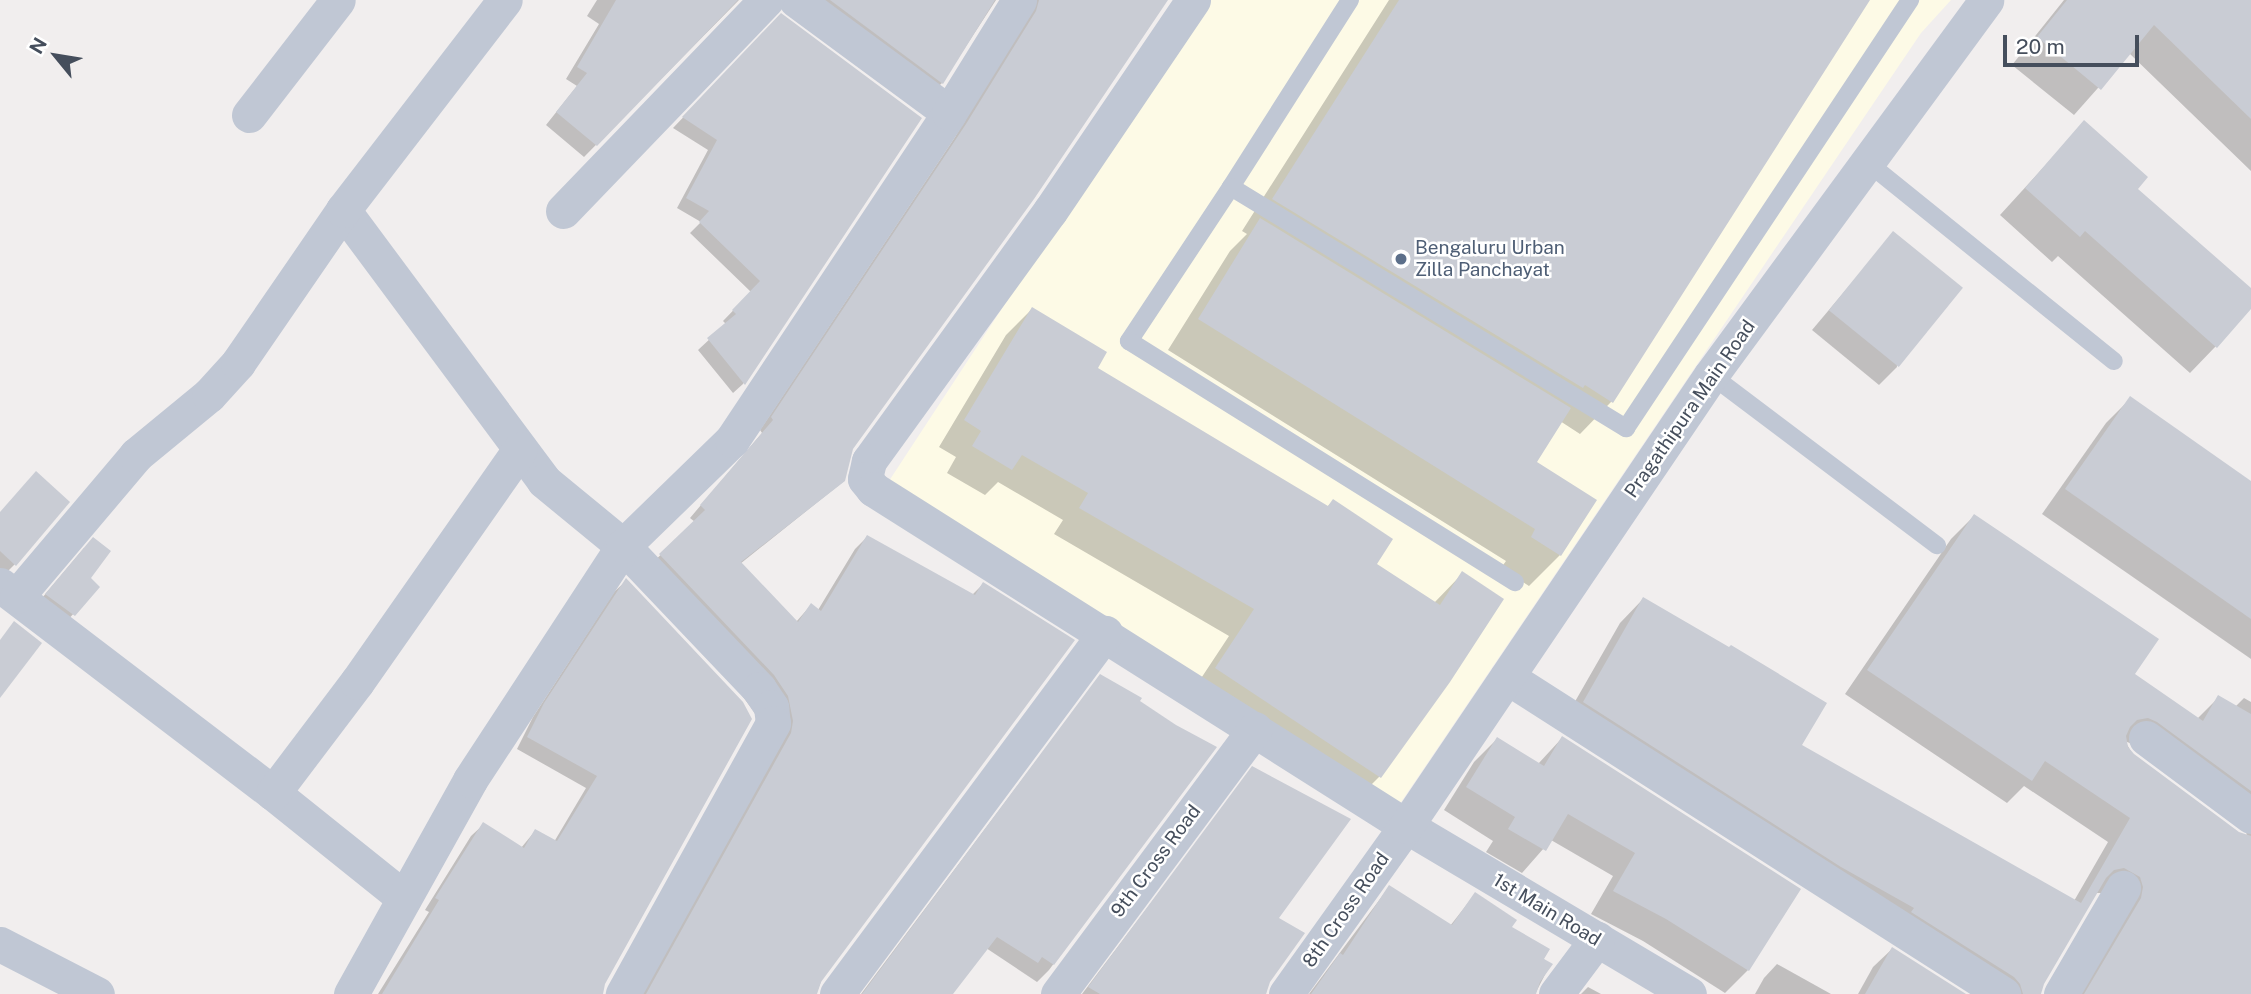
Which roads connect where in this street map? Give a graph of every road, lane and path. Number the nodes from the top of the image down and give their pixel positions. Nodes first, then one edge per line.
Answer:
1 (338, 0) edge
2 (505, 0) edge
3 (766, 0) edge
4 (796, 0) edge
5 (1019, 0) edge
6 (1350, 0) edge
7 (1910, 0) edge
8 (1986, 0) edge
9 (1189, 2) edge
10 (949, 113) junction
11 (249, 115) dead end
12 (1867, 162) junction
13 (1231, 187) junction
14 (343, 210) junction
15 (563, 211) dead end
16 (2114, 361) dead end
17 (1711, 375) junction
18 (520, 449) junction
19 (1937, 545) dead end
20 (623, 547) junction
21 (1515, 582) dead end
22 (9, 590) edge
23 (1105, 633) junction
24 (1507, 677) junction
25 (1255, 729) junction
26 (2146, 738) dead end
27 (273, 793) junction
28 (2251, 816) edge
29 (1406, 826) junction
30 (2123, 888) dead end
31 (404, 898) junction
32 (1597, 939) junction
33 (0, 944) edge
34 (97, 994) edge
35 (351, 994) edge
36 (623, 994) edge
37 (837, 994) edge
38 (1058, 994) edge
39 (1286, 994) edge
40 (1556, 994) edge
41 (1689, 994) edge
42 (2003, 994) edge
43 (2061, 994) edge

1 - 11 street
2 - 14 street
3 - 15 street
4 - 10 street
5 - 10 street
6 - 13 lane
7 - 13 lane
8 - 12 street, Pragathipura Main Road
9 - 23 street, 1st Main Road
10 - 20 street
12 - 16 lane
12 - 17 street, Pragathipura Main Road
13 - 21 lane
14 - 18 street
14 - 22 street
17 - 19 lane
17 - 24 street, Pragathipura Main Road
18 - 20 street
18 - 27 street
20 - 31 street
20 - 36 street
22 - 27 street
23 - 25 street, 1st Main Road
23 - 37 street
24 - 29 street, Pragathipura Main Road
24 - 42 street
25 - 29 street, 1st Main Road
25 - 38 street, 9th Cross Road
26 - 28 street
27 - 31 street
29 - 32 street, 1st Main Road
29 - 39 street, 8th Cross Road
30 - 43 street
31 - 35 street
32 - 40 street
32 - 41 street, 1st Main Road
33 - 34 street

